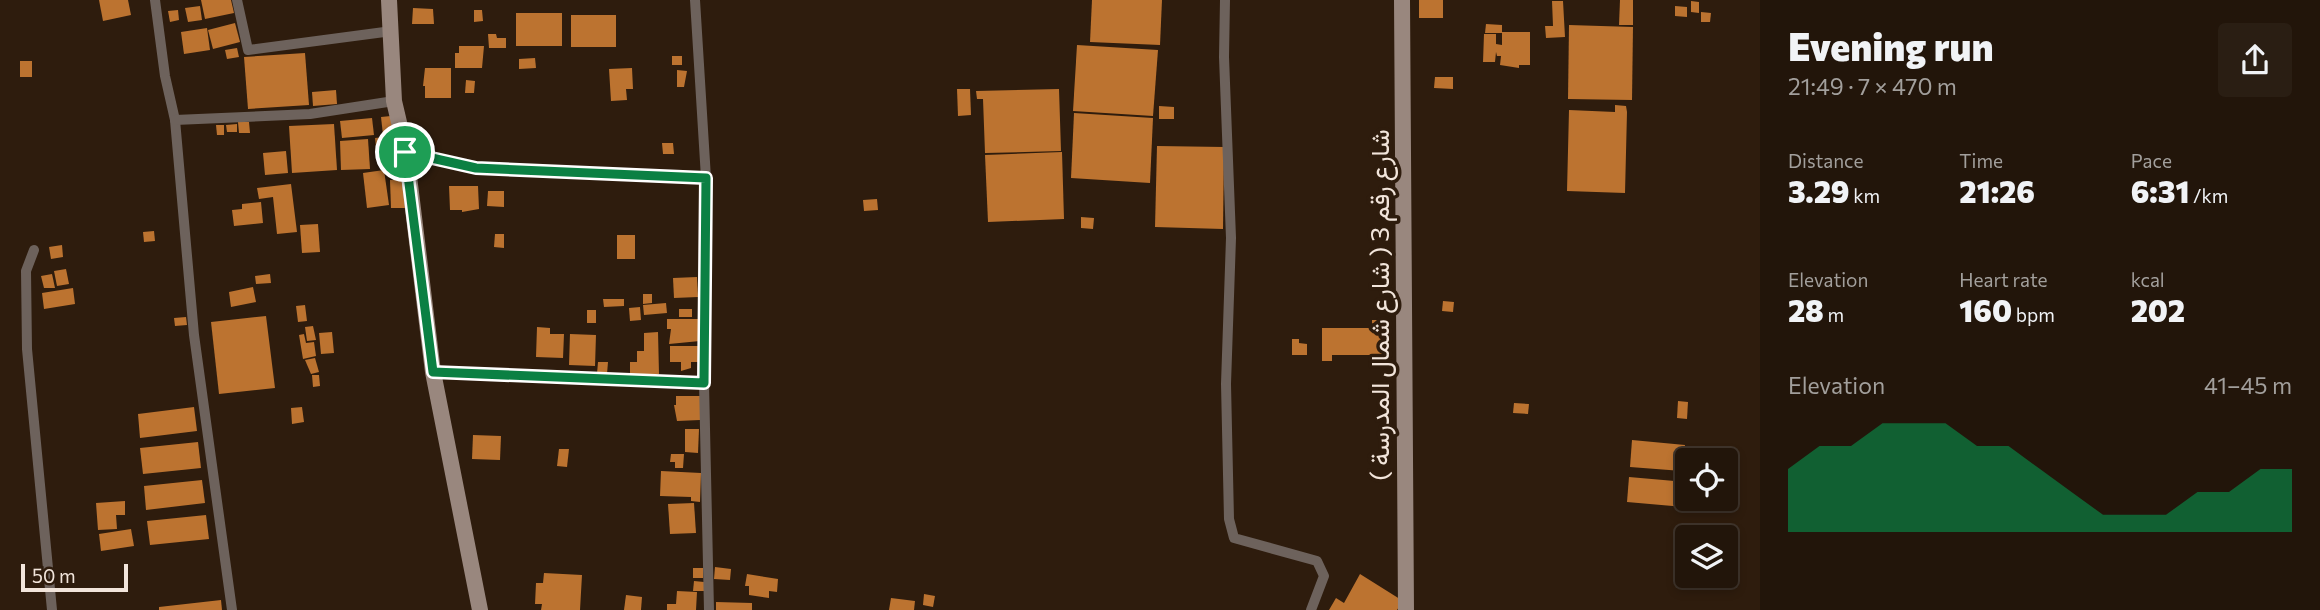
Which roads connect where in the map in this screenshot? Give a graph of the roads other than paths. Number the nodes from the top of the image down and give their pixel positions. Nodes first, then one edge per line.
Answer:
1 (155, 0) edge
2 (237, 0) edge
3 (389, 0) edge
4 (695, 0) edge
5 (1225, 0) edge
6 (1402, 0) edge
7 (392, 31) junction
8 (394, 101) junction
9 (175, 120) junction
10 (405, 152) junction
11 (706, 178) junction
12 (34, 250) dead end
13 (433, 372) junction
14 (704, 383) junction
15 (52, 610) edge
16 (232, 610) edge
17 (480, 610) edge
18 (709, 610) edge
19 (1311, 610) edge
20 (1406, 610) edge

1 - 9 street
2 - 7 street
3 - 7 street
4 - 11 street
5 - 19 street
6 - 20 street, شارع رقم 3 ( شارع شمال المدرسة )
7 - 8 street
8 - 9 street
8 - 10 street
9 - 16 street
10 - 11 street
10 - 13 street
11 - 14 street
12 - 15 street
13 - 14 street
13 - 17 street
14 - 18 street

